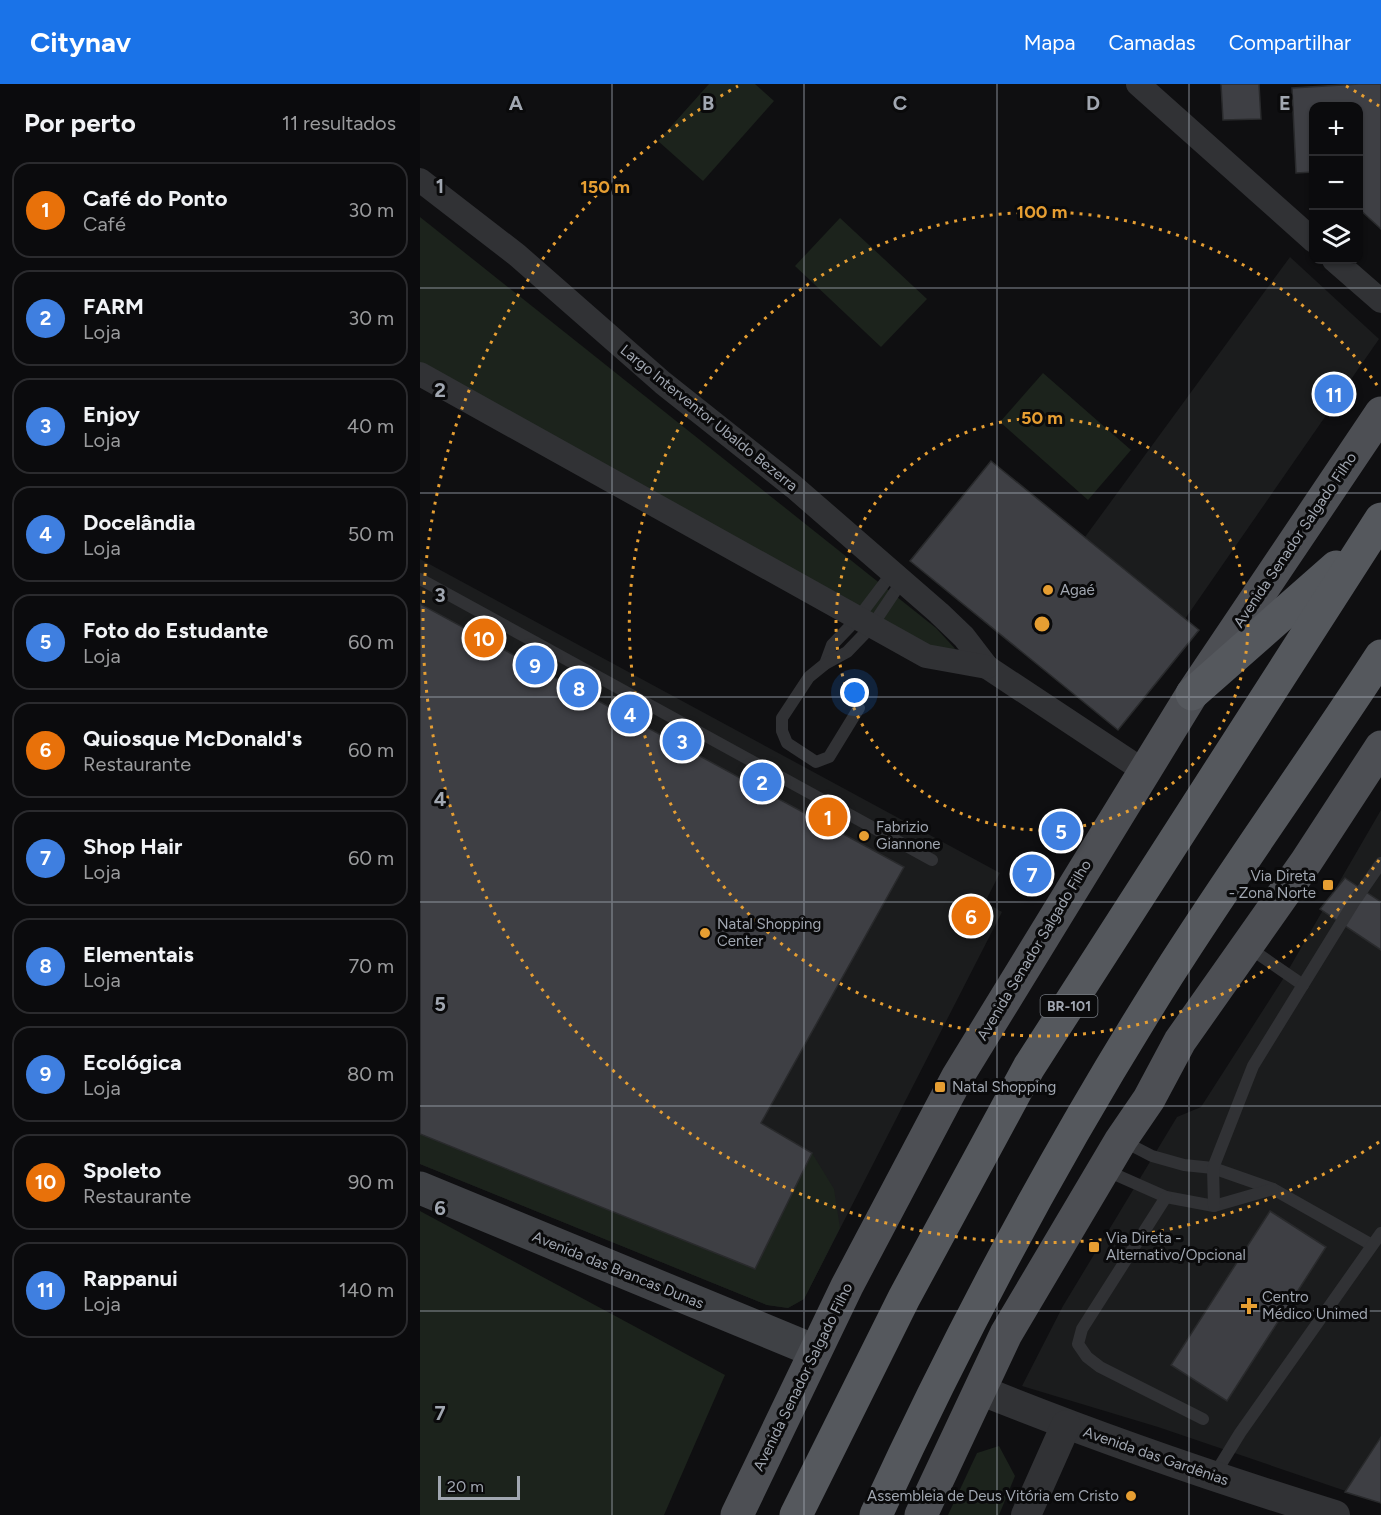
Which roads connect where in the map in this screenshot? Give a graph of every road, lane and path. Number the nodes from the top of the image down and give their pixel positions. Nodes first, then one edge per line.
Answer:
1 (1138, 84) edge
2 (420, 180) edge
3 (1309, 237) edge
4 (1339, 264) edge
5 (1381, 301) edge
6 (420, 374) edge
7 (1381, 413) edge
8 (1374, 529) edge
9 (897, 577) junction
10 (420, 579) edge
11 (865, 622) junction
12 (1381, 656) edge
13 (987, 667) junction
14 (1192, 694) junction
15 (859, 708) dead end
16 (1381, 747) edge
17 (1144, 771) junction
18 (932, 860) dead end
19 (1381, 863) edge
20 (1247, 947) junction
21 (1303, 985) junction
22 (1121, 1140) junction
23 (1213, 1168) junction
24 (1104, 1170) junction
25 (420, 1188) edge
26 (1273, 1189) junction
27 (1166, 1197) junction
28 (1214, 1206) junction
29 (1381, 1233) edge
30 (1372, 1245) junction
31 (815, 1352) junction
32 (980, 1390) junction
33 (1203, 1419) dead end
34 (1066, 1425) junction
35 (1213, 1477) junction
36 (737, 1515) edge
37 (796, 1515) edge
38 (876, 1515) edge
39 (921, 1515) edge
40 (1026, 1515) edge
41 (1335, 1515) edge

1 - 3 street
2 - 9 street, Largo Interventor Ubaldo Bezerra
4 - 5 street
6 - 11 street, Largo Interventor Ubaldo Bezerra
7 - 14 main road, Avenida Senador Salgado Filho
8 - 14 highway
8 - 37 highway, BR-101
9 - 11 lane
9 - 13 street, Largo Interventor Ubaldo Bezerra
10 - 18 lane
11 - 13 street, Largo Interventor Ubaldo Bezerra
11 - 15 lane
12 - 38 highway
13 - 17 street, Largo Interventor Ubaldo Bezerra
14 - 17 main road, Avenida Senador Salgado Filho
16 - 20 main road
17 - 31 main road, Avenida Senador Salgado Filho
19 - 21 lane
20 - 21 lane
20 - 22 main road
21 - 23 lane
22 - 23 lane
22 - 24 main road
23 - 26 lane
23 - 28 lane
24 - 27 lane
24 - 32 main road
25 - 31 main road, Avenida das Brancas Dunas
26 - 28 lane
26 - 30 lane
27 - 28 lane
27 - 33 lane
29 - 30 lane
30 - 35 lane
31 - 36 main road, Avenida Senador Salgado Filho
32 - 34 street, Avenida das Gardênias
32 - 39 main road
34 - 35 street, Avenida das Gardênias
34 - 40 street
35 - 41 street, Avenida das Gardênias

